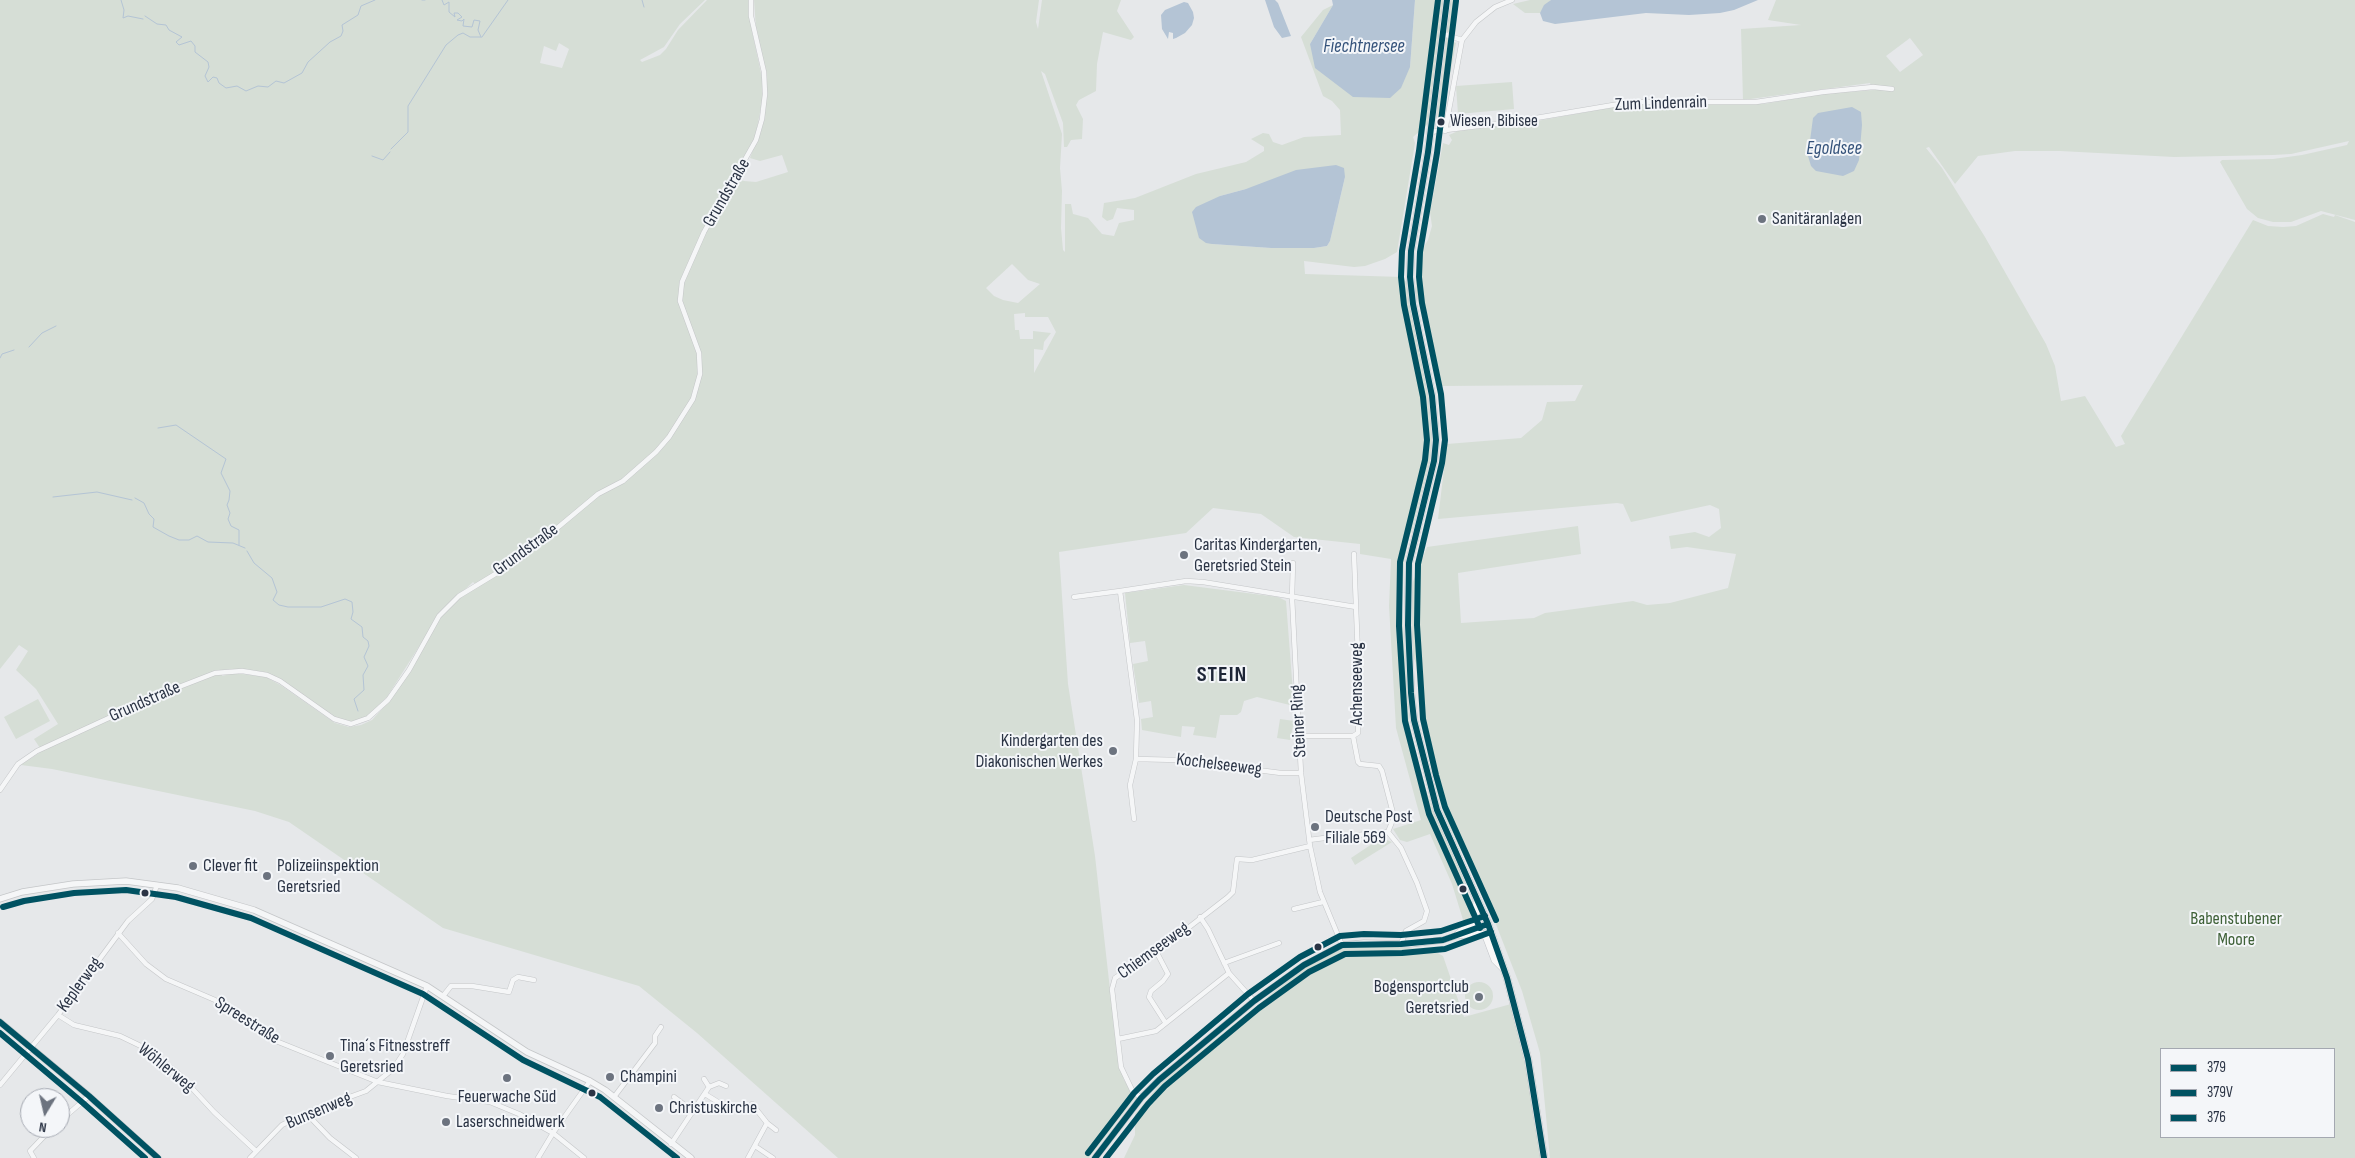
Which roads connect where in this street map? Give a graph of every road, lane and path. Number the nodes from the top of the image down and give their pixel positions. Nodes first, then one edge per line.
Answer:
1 (752, 0) edge
2 (1447, 0) edge
3 (1512, 0) edge
4 (1443, 34) junction
5 (1462, 40) junction
6 (1892, 89) dead end
7 (1445, 131) junction
8 (1430, 132) junction
9 (1354, 554) dead end
10 (1293, 563) dead end
11 (1120, 591) junction
12 (1074, 597) dead end
13 (1292, 597) junction
14 (1356, 607) junction
15 (1300, 736) junction
16 (1353, 736) junction
17 (1136, 759) junction
18 (1301, 773) junction
19 (0, 790) edge
20 (1134, 819) dead end
21 (1388, 832) junction
22 (1346, 836) tunnel mouth
23 (1332, 837) tunnel mouth
24 (1309, 843) junction
25 (157, 885) junction
26 (1477, 897) junction
27 (0, 898) edge
28 (1323, 902) junction
29 (1294, 909) dead end
30 (1200, 917) junction
31 (1488, 924) junction
32 (118, 933) junction
33 (1458, 935) junction
34 (1279, 942) dead end
35 (1402, 944) junction
36 (1342, 945) junction
37 (1156, 951) junction
38 (1224, 963) junction
39 (1505, 970) junction
40 (1229, 973) junction
41 (534, 980) dead end
42 (428, 986) junction
43 (443, 996) junction
44 (1254, 1002) junction
45 (58, 1015) junction
46 (0, 1022) edge
47 (1165, 1022) junction
48 (661, 1028) dead end
49 (1118, 1039) junction
50 (30, 1046) junction
51 (704, 1079) dead end
52 (590, 1081) junction
53 (378, 1082) junction
54 (0, 1085) edge
55 (726, 1086) dead end
56 (709, 1087) junction
57 (705, 1094) junction
58 (90, 1096) junction
59 (614, 1097) junction
60 (674, 1097) dead end
61 (1142, 1098) junction
62 (718, 1102) dead end
63 (752, 1104) dead end
64 (694, 1112) junction
65 (70, 1113) edge
66 (306, 1113) junction
67 (767, 1123) junction
68 (776, 1130) dead end
69 (553, 1133) junction
70 (42, 1138) edge
71 (671, 1144) junction
72 (755, 1146) junction
73 (256, 1151) junction
74 (34, 1158) edge
75 (158, 1158) edge
76 (250, 1158) edge
77 (356, 1158) edge
78 (538, 1158) edge
79 (584, 1158) edge
80 (690, 1158) edge
81 (748, 1158) edge
82 (773, 1158) edge
83 (1095, 1158) edge
84 (1544, 1158) edge

1 - 19 street, Grundstraße
2 - 4 main road
3 - 5 street
4 - 5 street
4 - 8 main road
5 - 7 street
6 - 7 street, Zum Lindenrain
7 - 8 street, Zum Lindenrain
8 - 26 main road
9 - 14 street, Achenseeweg
10 - 13 street, Steiner Ring
11 - 12 street
11 - 13 street
11 - 17 street
13 - 14 street
13 - 15 street, Steiner Ring
14 - 16 street, Achenseeweg
15 - 16 street, Achenseeweg
15 - 18 street, Steiner Ring
16 - 21 street
17 - 18 street, Kochelseeweg
17 - 20 street
18 - 24 street, Steiner Ring
21 - 22 street
21 - 35 street
23 - 24 street
24 - 28 street, Steiner Ring
24 - 30 street, Chiemseeweg
25 - 27 street
25 - 32 street, Keplerweg
25 - 42 street
26 - 31 main road
26 - 33 main road
28 - 29 street
28 - 36 street, Steiner Ring
30 - 37 street, Chiemseeweg
30 - 38 street
31 - 33 main road
31 - 39 main road
32 - 45 street, Keplerweg
32 - 53 street, Spreestraße
33 - 35 street
33 - 39 main road
34 - 38 street
35 - 36 street
36 - 44 street
37 - 47 street
37 - 49 street, Chiemseeweg
38 - 40 street
39 - 84 main road
40 - 44 street
40 - 47 street
41 - 43 street
42 - 43 street
42 - 53 street, Bunsenweg
43 - 52 street
44 - 61 street
45 - 50 street, Keplerweg
45 - 73 street, Wöhlerweg
46 - 50 street
47 - 49 street
48 - 59 street
49 - 61 street, Chiemseeweg
50 - 54 street, Keplerweg
50 - 58 street
51 - 56 street
52 - 59 street
52 - 69 street
53 - 66 street, Bunsenweg
53 - 69 street, Spreestraße
55 - 56 street
56 - 57 street
57 - 62 street
57 - 64 street
58 - 65 street
58 - 75 street
59 - 71 street
60 - 64 street
61 - 83 street
63 - 67 street
64 - 71 street
66 - 73 street, Bunsenweg
66 - 77 street
67 - 68 street
67 - 72 street
69 - 78 street
69 - 79 street, Spreestraße
70 - 74 street
71 - 80 street
72 - 81 street
72 - 82 street
73 - 76 street, Bunsenweg

